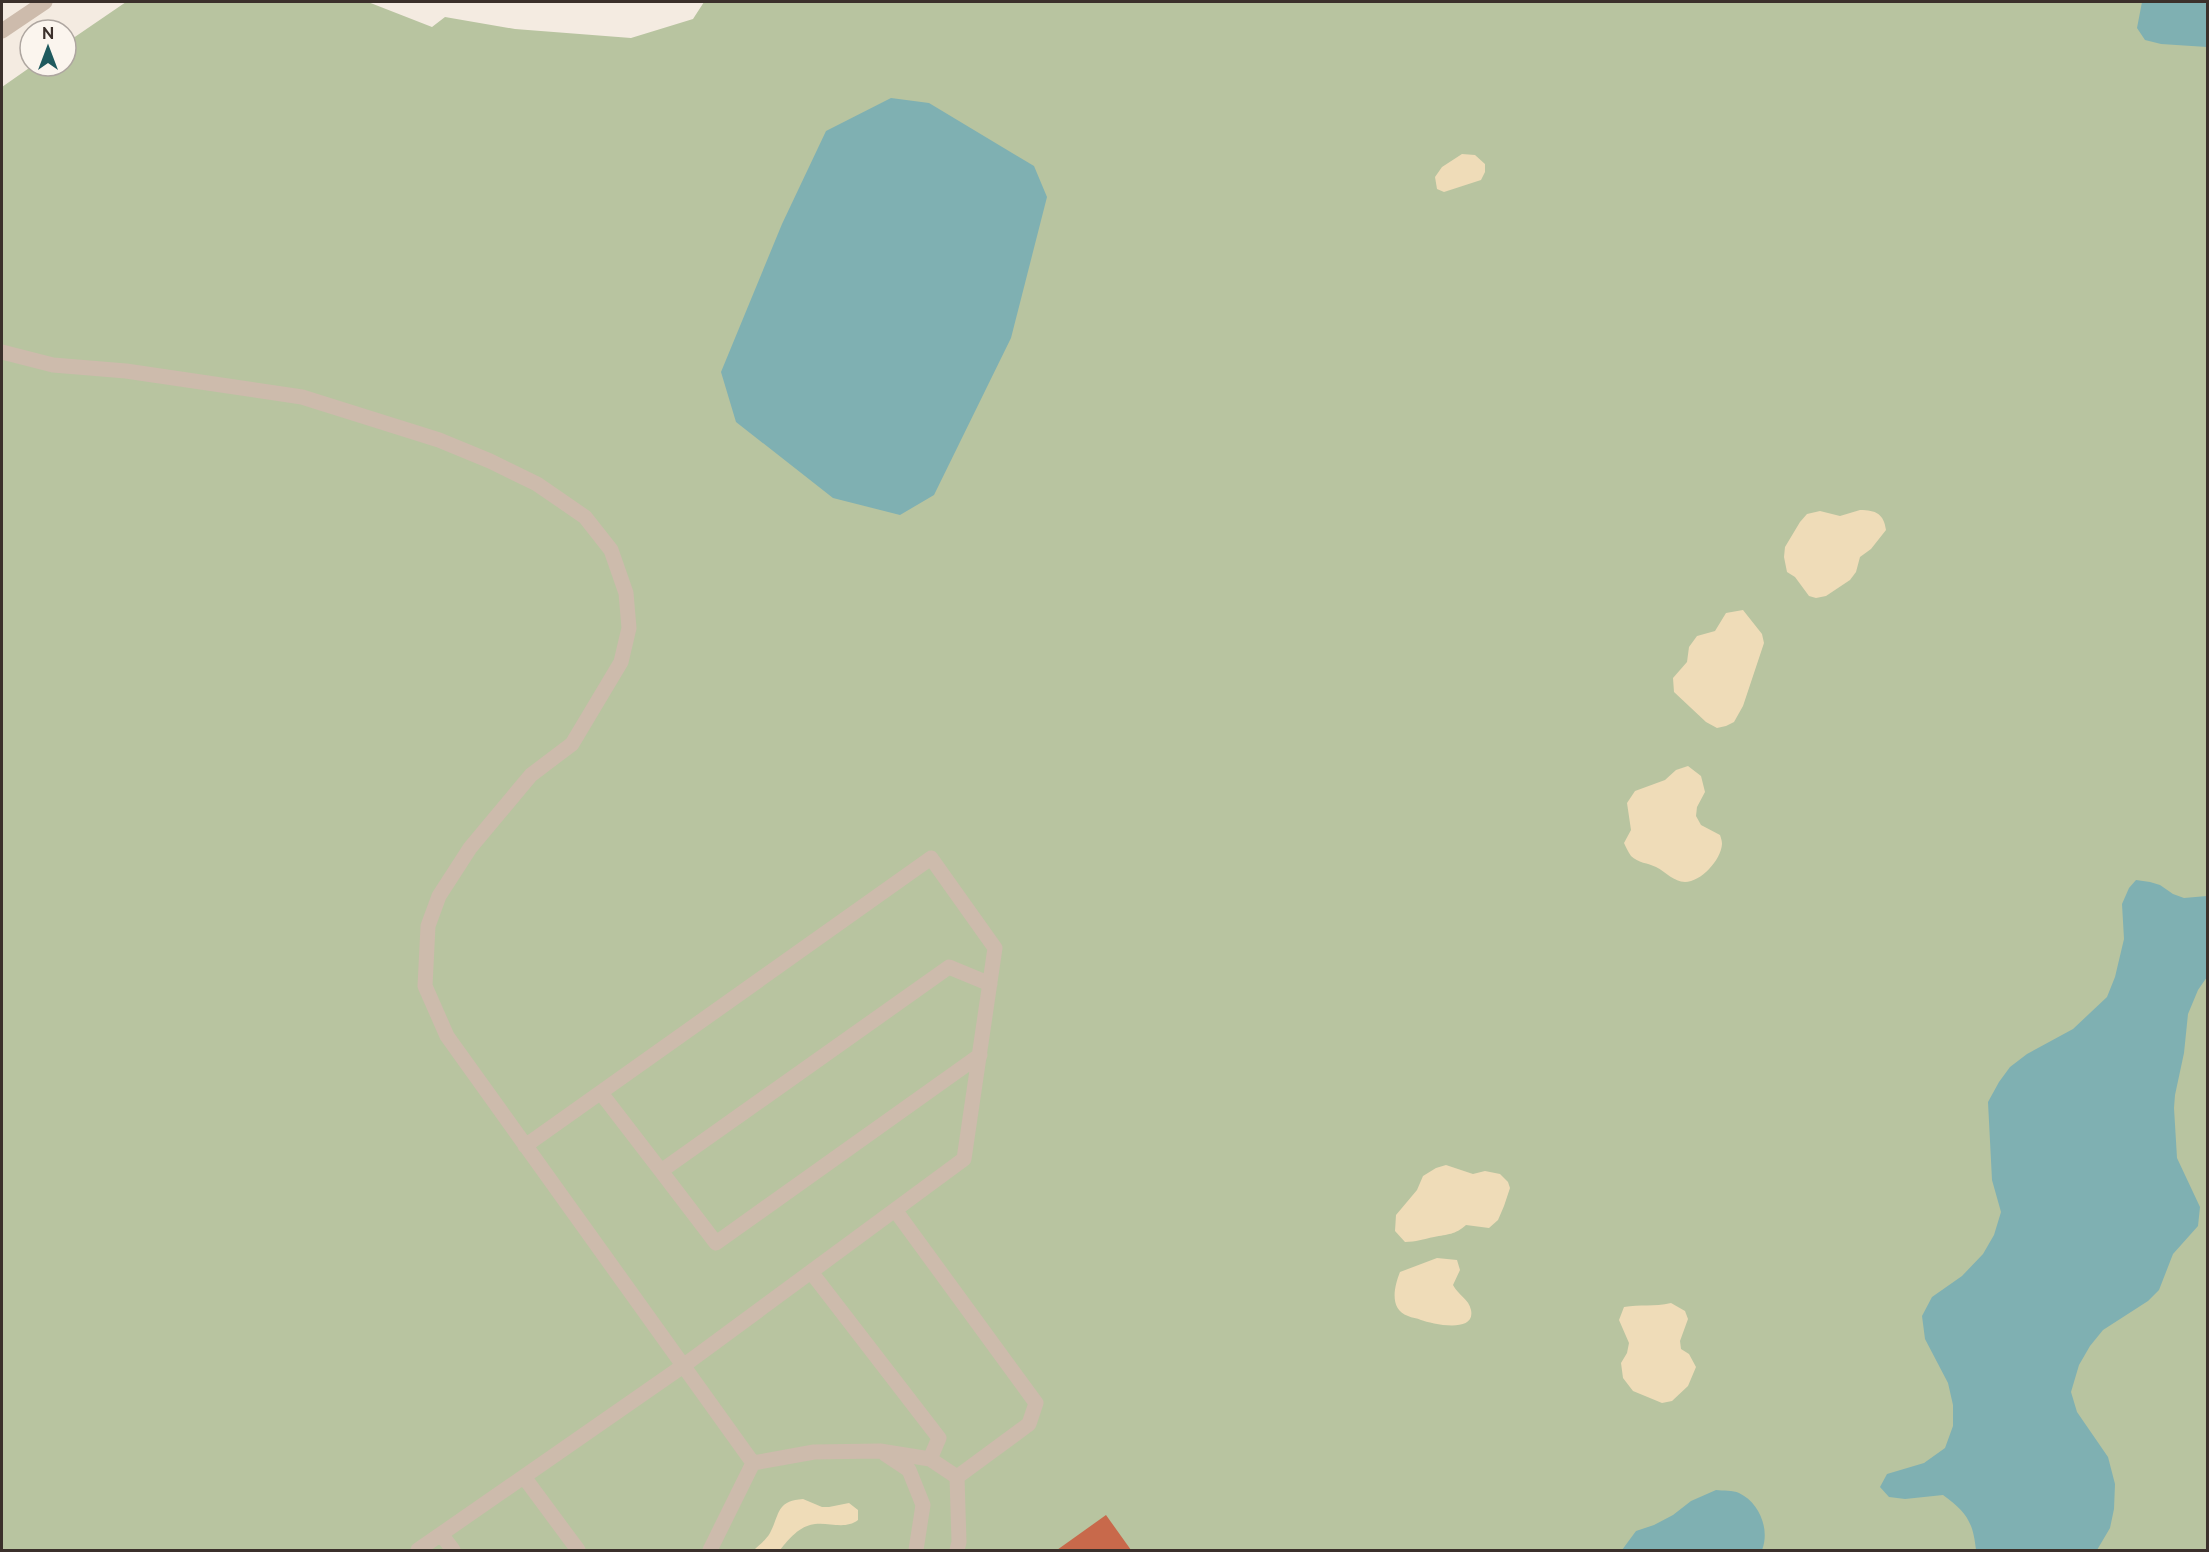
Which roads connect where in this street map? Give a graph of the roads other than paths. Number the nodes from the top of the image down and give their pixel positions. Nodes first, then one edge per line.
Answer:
1 (45, 2) edge
2 (2, 30) edge
3 (2, 352) edge
4 (990, 984) junction
5 (980, 1055) junction
6 (601, 1092) junction
7 (525, 1146) junction
8 (661, 1171) junction
9 (895, 1210) junction
10 (811, 1272) junction
11 (683, 1366) junction
12 (880, 1451) junction
13 (930, 1459) junction
14 (753, 1463) junction
15 (524, 1478) junction
16 (957, 1478) junction
17 (441, 1534) junction
18 (418, 1551) edge
19 (453, 1551) edge
20 (578, 1551) edge
21 (710, 1551) edge
22 (916, 1551) edge
23 (957, 1551) edge

1 - 2 street
3 - 7 street
4 - 5 street
4 - 6 street
4 - 8 street
5 - 8 street
5 - 9 street
6 - 7 street
6 - 8 street
7 - 11 street
9 - 10 street
9 - 16 street
10 - 11 street
10 - 13 street
11 - 14 street
11 - 15 street
12 - 13 street
12 - 14 street
12 - 22 street
13 - 16 street
14 - 21 street
15 - 17 street
15 - 20 street
16 - 23 street
17 - 18 street
17 - 19 street

